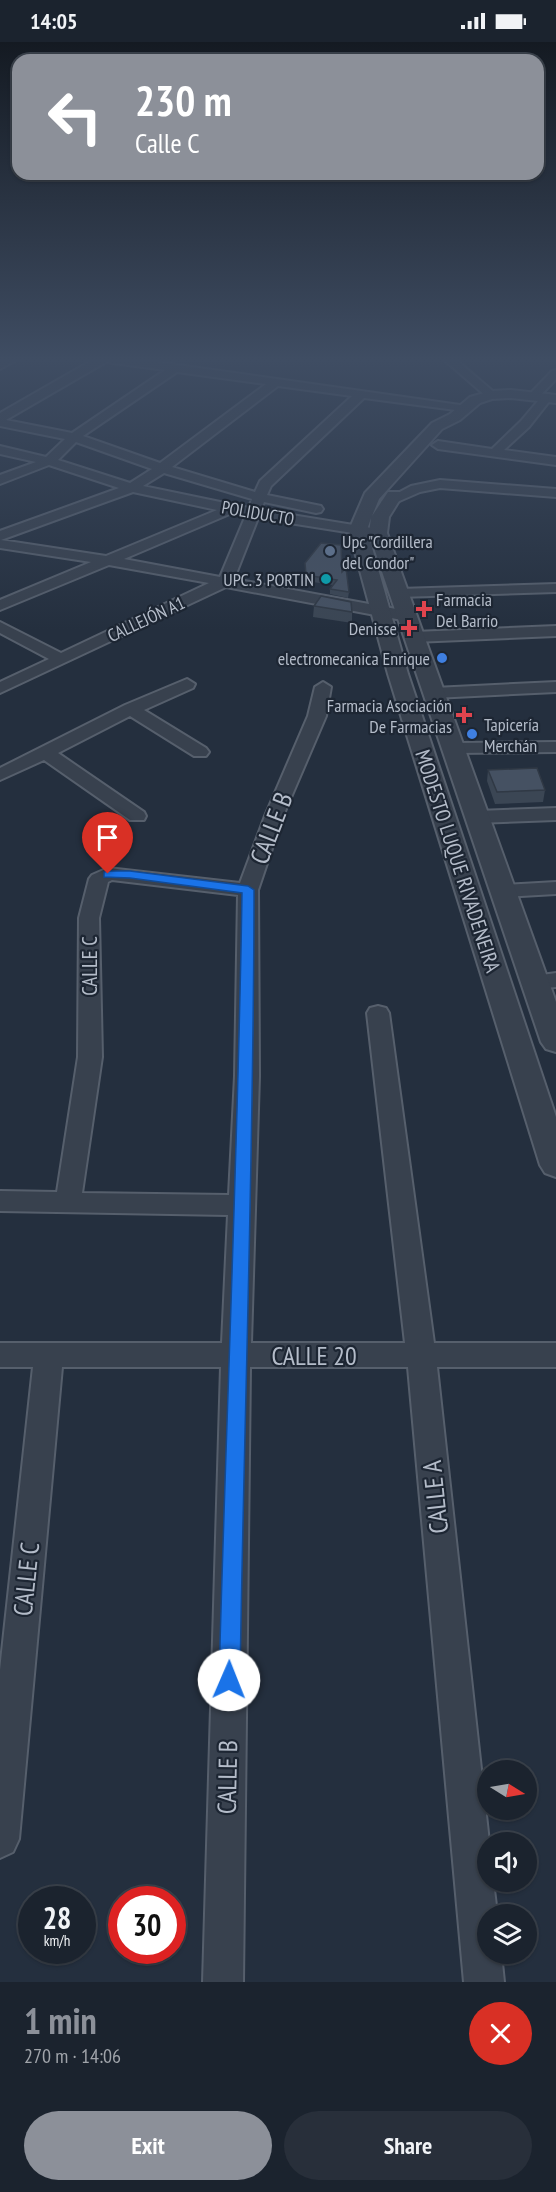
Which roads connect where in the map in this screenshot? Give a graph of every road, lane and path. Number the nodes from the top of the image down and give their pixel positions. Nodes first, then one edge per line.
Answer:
1 (62, 449) edge
2 (107, 449) edge
3 (188, 449) edge
4 (303, 449) edge
5 (415, 449) edge
6 (435, 449) edge
7 (460, 449) edge
8 (499, 449) edge
9 (0, 450) edge
10 (493, 454) junction
11 (49, 461) junction
12 (556, 461) edge
13 (162, 468) junction
14 (0, 480) edge
15 (132, 488) junction
16 (556, 493) edge
17 (259, 497) junction
18 (388, 502) junction
19 (231, 509) junction
20 (327, 510) dead end
21 (252, 513) junction
22 (362, 523) junction
23 (0, 536) edge
24 (0, 544) edge
25 (107, 560) junction
26 (226, 581) junction
27 (556, 588) edge
28 (399, 593) junction
29 (0, 605) edge
30 (381, 611) junction
31 (411, 626) junction
32 (0, 627) edge
33 (556, 631) edge
34 (61, 659) junction
35 (398, 674) junction
36 (188, 684) dead end
37 (431, 685) junction
38 (323, 687) dead end
39 (556, 687) edge
40 (0, 688) edge
41 (131, 709) junction
42 (418, 737) junction
43 (556, 747) edge
44 (453, 748) junction
45 (45, 752) junction
46 (200, 752) dead end
47 (0, 775) edge
48 (464, 780) junction
49 (556, 814) edge
50 (137, 816) dead end
51 (477, 817) junction
52 (556, 888) edge
53 (248, 890) junction
54 (503, 891) junction
55 (545, 981) edge
56 (378, 1013) dead end
57 (556, 1042) edge
58 (556, 1165) edge
59 (0, 1202) edge
60 (68, 1202) junction
61 (242, 1205) junction
62 (0, 1355) edge
63 (49, 1355) junction
64 (236, 1355) junction
65 (421, 1355) junction
66 (556, 1355) edge
67 (0, 1839) edge
68 (223, 1982) edge
69 (484, 1982) edge

1 - 11 street
2 - 13 street, POLIDUCTO
3 - 13 street
4 - 17 street
5 - 22 street
6 - 18 street
7 - 10 street
8 - 10 street
9 - 11 street, POLIDUCTO
10 - 12 street
11 - 14 street
11 - 15 street, POLIDUCTO
13 - 15 street
13 - 17 street, POLIDUCTO
15 - 19 street, POLIDUCTO
15 - 23 street
16 - 18 street
17 - 20 street, POLIDUCTO
17 - 21 street
18 - 22 street
19 - 21 street, POLIDUCTO
19 - 25 street
21 - 22 street, POLIDUCTO
21 - 26 street
22 - 28 street, MODESTO LUQUE RIVADENEIRA
22 - 30 street, MODESTO LUQUE RIVADENEIRA
24 - 25 street
25 - 26 street
25 - 29 street
26 - 30 street
26 - 34 street, CALLEJÓN A1
27 - 28 street
28 - 31 street, MODESTO LUQUE RIVADENEIRA
30 - 31 street
30 - 35 street, MODESTO LUQUE RIVADENEIRA
31 - 33 street
31 - 37 street, MODESTO LUQUE RIVADENEIRA
32 - 34 street
34 - 40 street, CALLEJÓN A1
35 - 37 street
35 - 42 street, MODESTO LUQUE RIVADENEIRA
36 - 41 street
37 - 39 street
37 - 44 street, MODESTO LUQUE RIVADENEIRA
38 - 53 street, CALLE B
41 - 45 street
41 - 46 street
42 - 48 street
42 - 58 street, MODESTO LUQUE RIVADENEIRA
43 - 44 street
44 - 48 street, MODESTO LUQUE RIVADENEIRA
45 - 47 street
45 - 50 street
48 - 51 street, MODESTO LUQUE RIVADENEIRA
49 - 51 street
51 - 54 street, MODESTO LUQUE RIVADENEIRA
52 - 54 street
53 - 60 street, CALLE C
53 - 61 street, CALLE B
54 - 55 street, MODESTO LUQUE RIVADENEIRA
55 - 57 street, MODESTO LUQUE RIVADENEIRA
56 - 65 street, CALLE A
59 - 60 street
60 - 61 street
61 - 64 street, CALLE B
62 - 63 street, CALLE 20
63 - 64 street, CALLE 20
63 - 67 street, CALLE C
64 - 65 street, CALLE 20
64 - 68 street, CALLE B
65 - 66 street, CALLE 20
65 - 69 street, CALLE A

